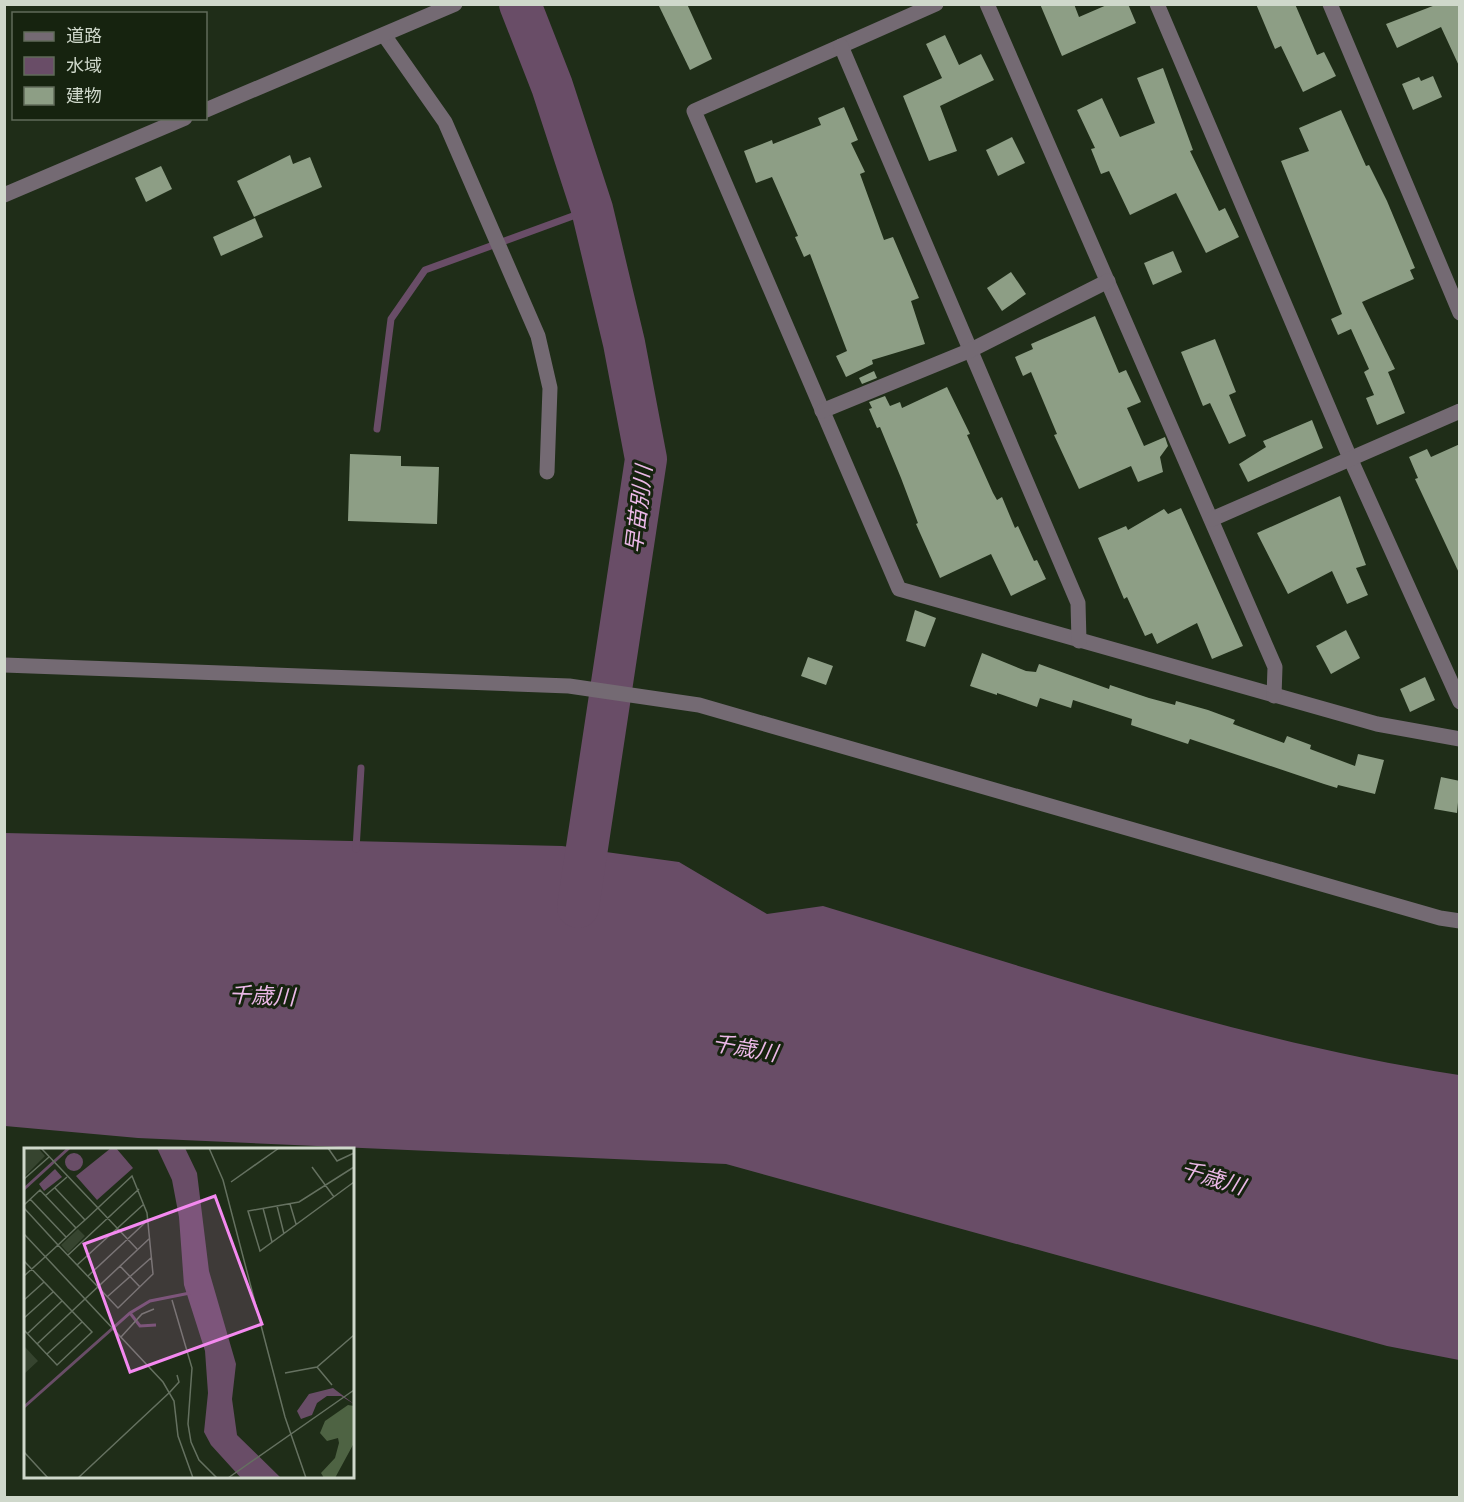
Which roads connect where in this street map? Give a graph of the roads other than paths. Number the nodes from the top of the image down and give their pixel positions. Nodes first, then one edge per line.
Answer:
1 (455, 4) edge
2 (936, 4) edge
3 (987, 4) edge
4 (1157, 4) edge
5 (1330, 4) edge
6 (384, 35) junction
7 (842, 46) junction
8 (207, 110) edge
9 (180, 120) edge
10 (4, 195) edge
11 (1108, 281) junction
12 (1460, 313) edge
13 (970, 350) junction
14 (822, 411) junction
15 (1460, 411) edge
16 (1350, 458) junction
17 (547, 472) dead end
18 (1212, 519) junction
19 (1079, 641) junction
20 (4, 665) edge
21 (1274, 696) junction
22 (1460, 702) edge
23 (1460, 739) edge
24 (1460, 921) edge

1 - 6 street
2 - 7 street
3 - 11 street
4 - 16 street
5 - 12 street
6 - 8 street
6 - 17 street
7 - 13 street
7 - 14 street
9 - 10 street
11 - 13 street
11 - 18 street
13 - 14 street
13 - 19 street
14 - 19 street
15 - 16 street
16 - 18 street
16 - 22 street
18 - 21 street
19 - 21 street
20 - 24 street
21 - 23 street

